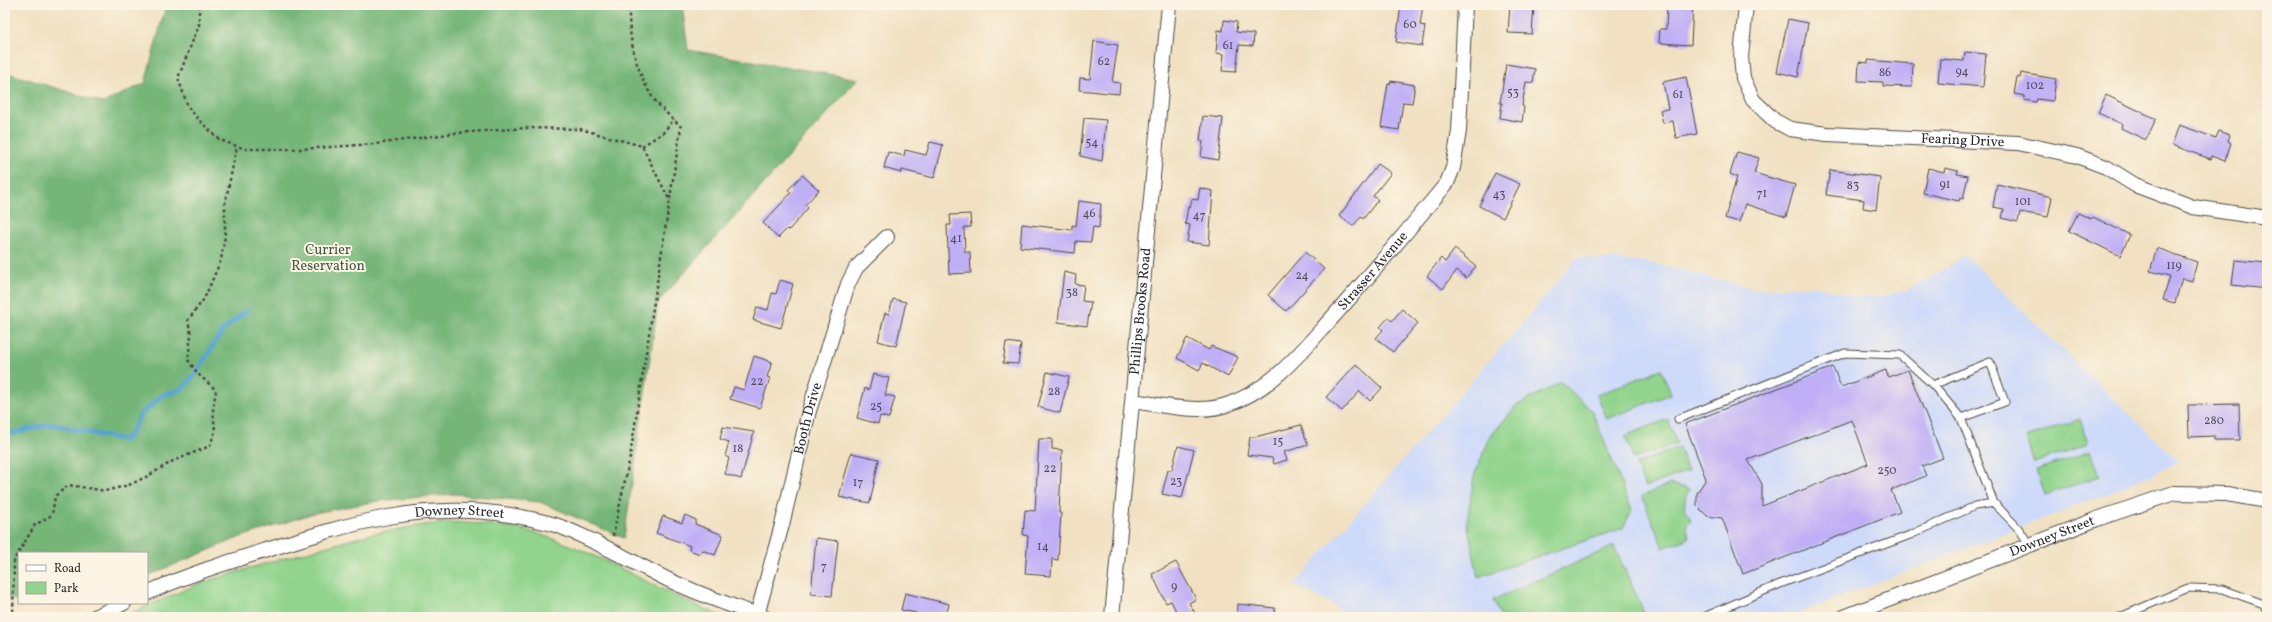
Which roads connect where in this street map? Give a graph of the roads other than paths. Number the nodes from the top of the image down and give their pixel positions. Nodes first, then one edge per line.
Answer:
1 (1169, 5) edge
2 (1465, 5) edge
3 (1746, 5) edge
4 (2267, 218) edge
5 (887, 237) dead end
6 (1933, 385) junction
7 (1133, 401) junction
8 (1961, 418) junction
9 (1678, 419) dead end
10 (2267, 501) edge
11 (1994, 503) junction
12 (2030, 546) junction
13 (148, 592) edge
14 (122, 604) edge
15 (2267, 613) edge
16 (761, 616) edge
17 (95, 617) edge
18 (1112, 617) edge
19 (1704, 617) edge
20 (1844, 617) edge
21 (2120, 617) edge

1 - 7 street, Phillips Brooks Road
2 - 7 street, Strasser Avenue
3 - 4 street, Fearing Drive
5 - 16 street, Booth Drive
6 - 8 lane
6 - 8 lane
6 - 9 lane
7 - 18 street, Phillips Brooks Road
8 - 11 lane
10 - 12 street, Downey Street
11 - 12 lane
11 - 19 lane
12 - 20 street, Downey Street
13 - 16 street, Downey Street
14 - 17 street
15 - 21 lane

